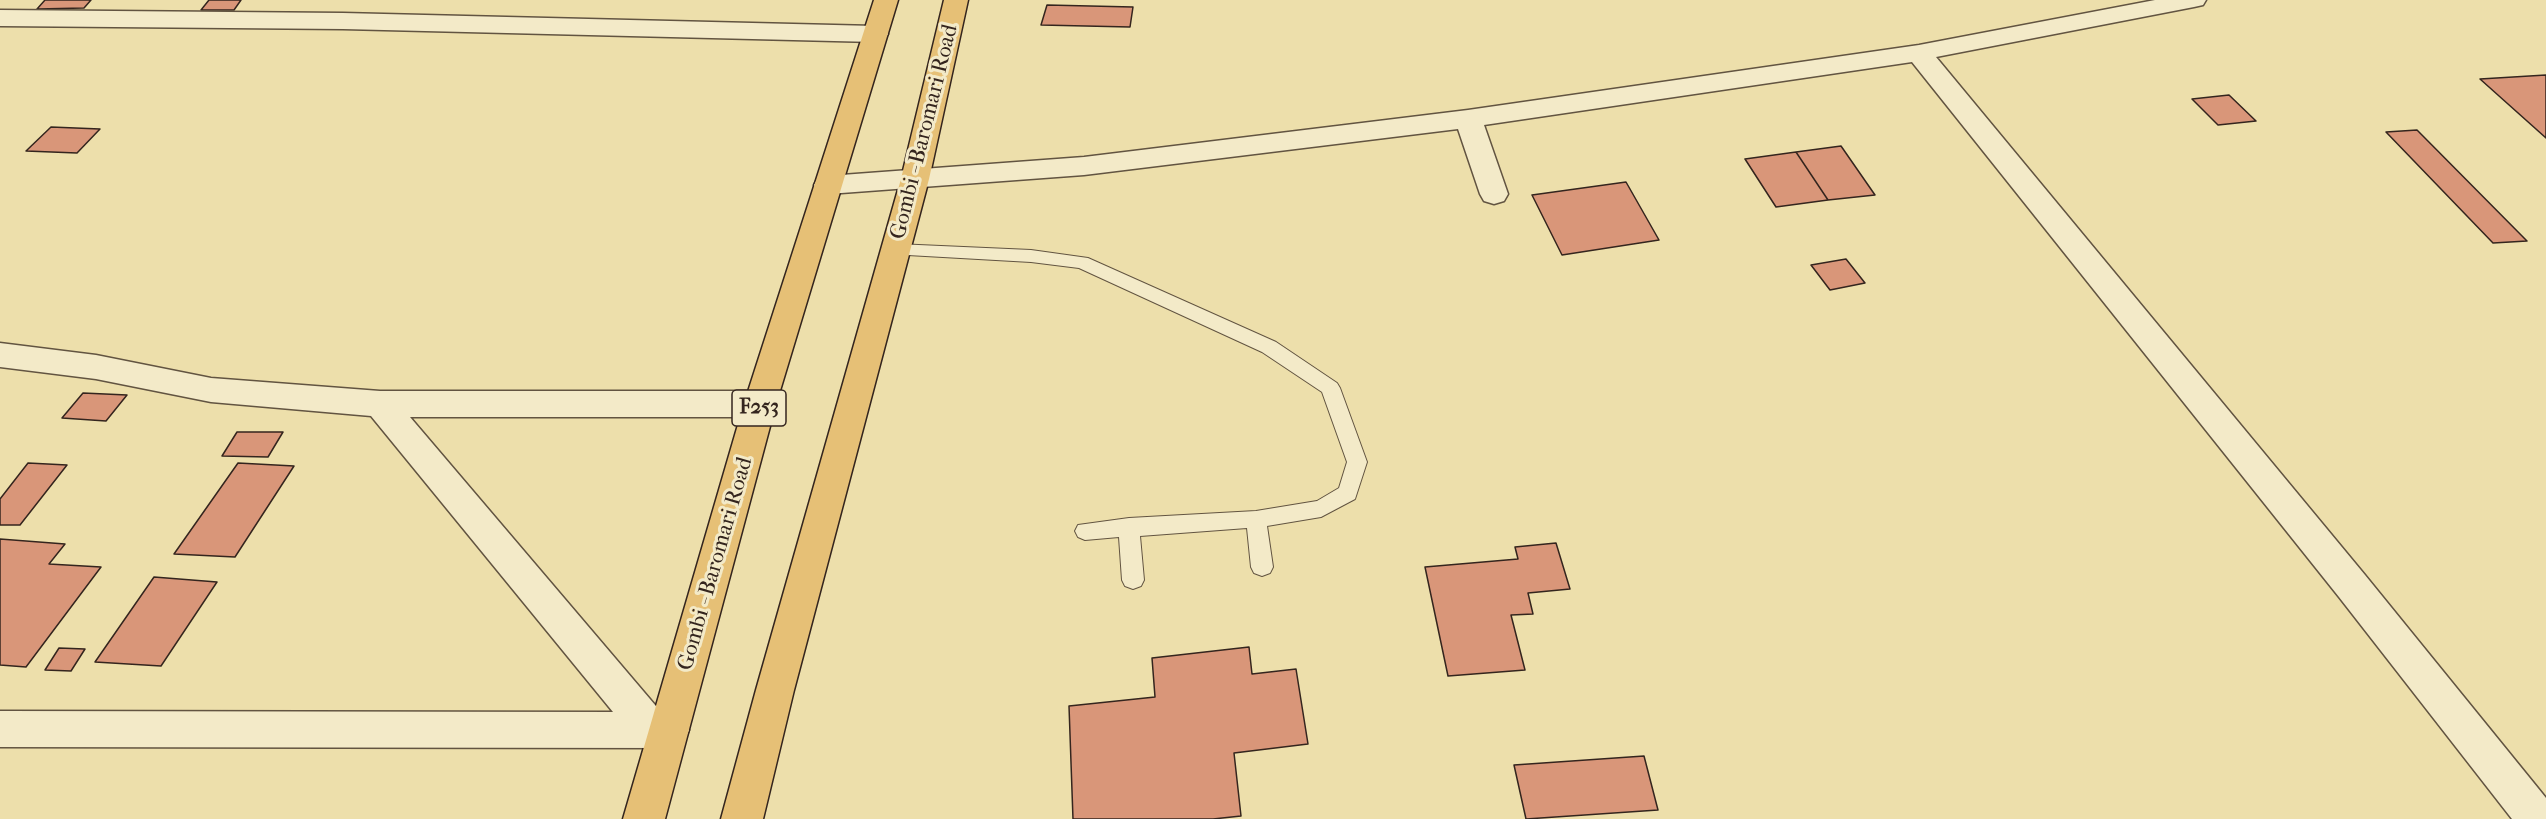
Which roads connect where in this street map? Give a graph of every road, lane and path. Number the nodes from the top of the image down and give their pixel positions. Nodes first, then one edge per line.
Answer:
1 (886, 0) edge
2 (956, 0) edge
3 (2194, 0) edge
4 (0, 18) edge
5 (875, 34) junction
6 (1919, 53) junction
7 (1468, 119) junction
8 (915, 179) junction
9 (828, 185) junction
10 (1494, 194) dead end
11 (896, 250) junction
12 (0, 355) edge
13 (380, 404) junction
14 (760, 404) junction
15 (1256, 519) junction
16 (1129, 527) junction
17 (1085, 531) dead end
18 (1262, 567) dead end
19 (1133, 580) dead end
20 (0, 729) edge
21 (661, 730) junction
22 (644, 819) edge
23 (742, 819) edge
24 (2536, 819) edge

1 - 5 main road, Gombi - Baromari Road / F253
2 - 8 main road, Gombi - Baromari Road
3 - 6 street
4 - 5 street
5 - 9 main road, Gombi - Baromari Road / F253
6 - 7 street
6 - 24 street
7 - 8 street
7 - 10 street
8 - 9 street
8 - 11 main road, Gombi - Baromari Road
9 - 14 main road, Gombi - Baromari Road / F253
11 - 15 lane
11 - 23 main road, Gombi - Baromari Road
12 - 13 street
13 - 14 street
13 - 21 street
14 - 21 main road, Gombi - Baromari Road / F253
15 - 16 lane
15 - 18 lane
16 - 17 lane
16 - 19 lane
20 - 21 street
21 - 22 main road, Gombi - Baromari Road / F253

